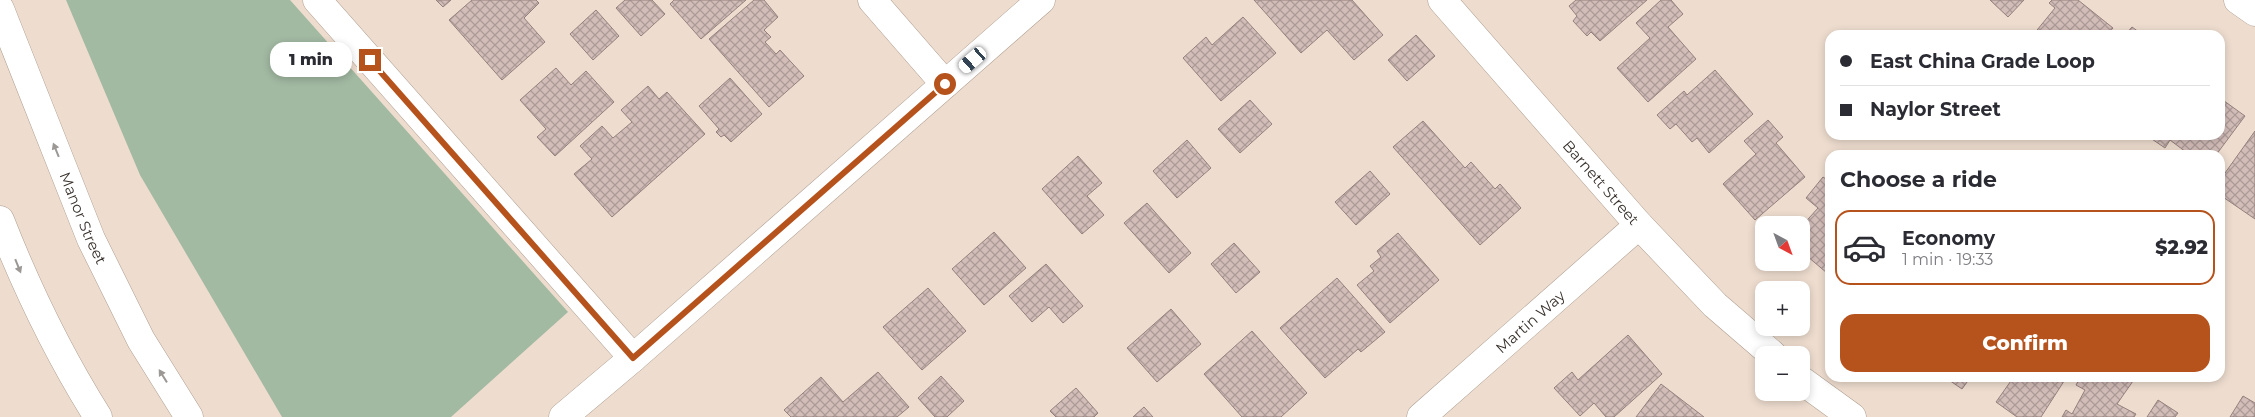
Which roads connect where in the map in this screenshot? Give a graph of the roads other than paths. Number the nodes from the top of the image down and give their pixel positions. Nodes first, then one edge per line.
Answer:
1 (317, 0) edge
2 (872, 0) edge
3 (1041, 0) edge
4 (1442, 0) edge
5 (2238, 0) edge
6 (0, 9) edge
7 (2255, 12) edge
8 (945, 84) junction
9 (0, 220) edge
10 (1639, 225) junction
11 (1762, 346) edge
12 (633, 358) junction
13 (1810, 387) edge
14 (98, 417) edge
15 (189, 417) edge
16 (563, 417) edge
17 (1421, 417) edge
18 (1852, 417) edge

1 - 12 street
2 - 8 street
3 - 8 street
4 - 10 street, Barnett Street
5 - 7 street
15 -> 6 street, Manor Street
8 - 12 street
9 -> 14 street
10 - 11 street, Barnett Street
10 - 17 street, Martin Way
12 - 16 street
13 - 18 street

